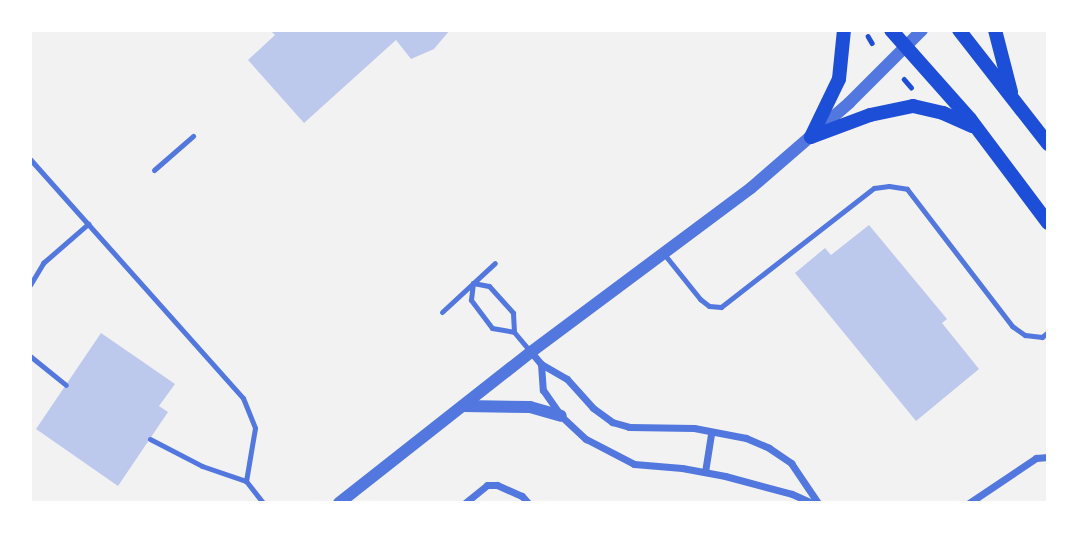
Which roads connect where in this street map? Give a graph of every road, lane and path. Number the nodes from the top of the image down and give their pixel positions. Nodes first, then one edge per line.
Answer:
1 (844, 30) edge
2 (891, 30) edge
3 (922, 30) edge
4 (959, 30) edge
5 (995, 30) edge
6 (868, 36) dead end
7 (872, 43) dead end
8 (906, 48) junction
9 (904, 79) dead end
10 (911, 86) dead end
11 (1014, 100) junction
12 (978, 129) junction
13 (193, 136) dead end
14 (811, 137) junction
15 (1048, 144) edge
16 (30, 159) edge
17 (154, 170) dead end
18 (1048, 223) edge
19 (88, 224) junction
20 (664, 254) junction
21 (495, 264) dead end
22 (473, 284) junction
23 (30, 285) edge
24 (442, 312) dead end
25 (514, 332) junction
26 (1048, 332) edge
27 (531, 352) junction
28 (30, 356) edge
29 (541, 364) junction
30 (66, 385) dead end
31 (463, 406) junction
32 (561, 416) junction
33 (711, 433) junction
34 (150, 439) dead end
35 (1048, 457) edge
36 (705, 472) junction
37 (246, 481) junction
38 (263, 503) edge
39 (339, 503) edge
40 (465, 503) edge
41 (528, 503) edge
42 (812, 503) edge
43 (818, 503) edge
44 (969, 503) edge

1 - 14 main road
2 - 8 main road
3 - 8 street
4 - 11 main road
5 - 11 main road
6 - 7 path
8 - 12 main road
8 - 14 street
9 - 10 path
11 - 15 main road
12 - 14 main road
12 - 18 main road
13 - 17 lane
14 - 20 street
16 - 19 lane
19 - 23 lane
19 - 37 lane
20 - 26 lane
20 - 27 street
21 - 22 lane
22 - 24 lane
22 - 25 lane
22 - 25 lane
25 - 27 lane
27 - 29 street
27 - 31 street
28 - 30 lane
29 - 32 street
29 - 33 street
31 - 32 street
31 - 39 street
32 - 36 street
33 - 36 street
33 - 43 street
34 - 37 lane
35 - 44 street
36 - 42 street
37 - 38 lane
40 - 41 street

